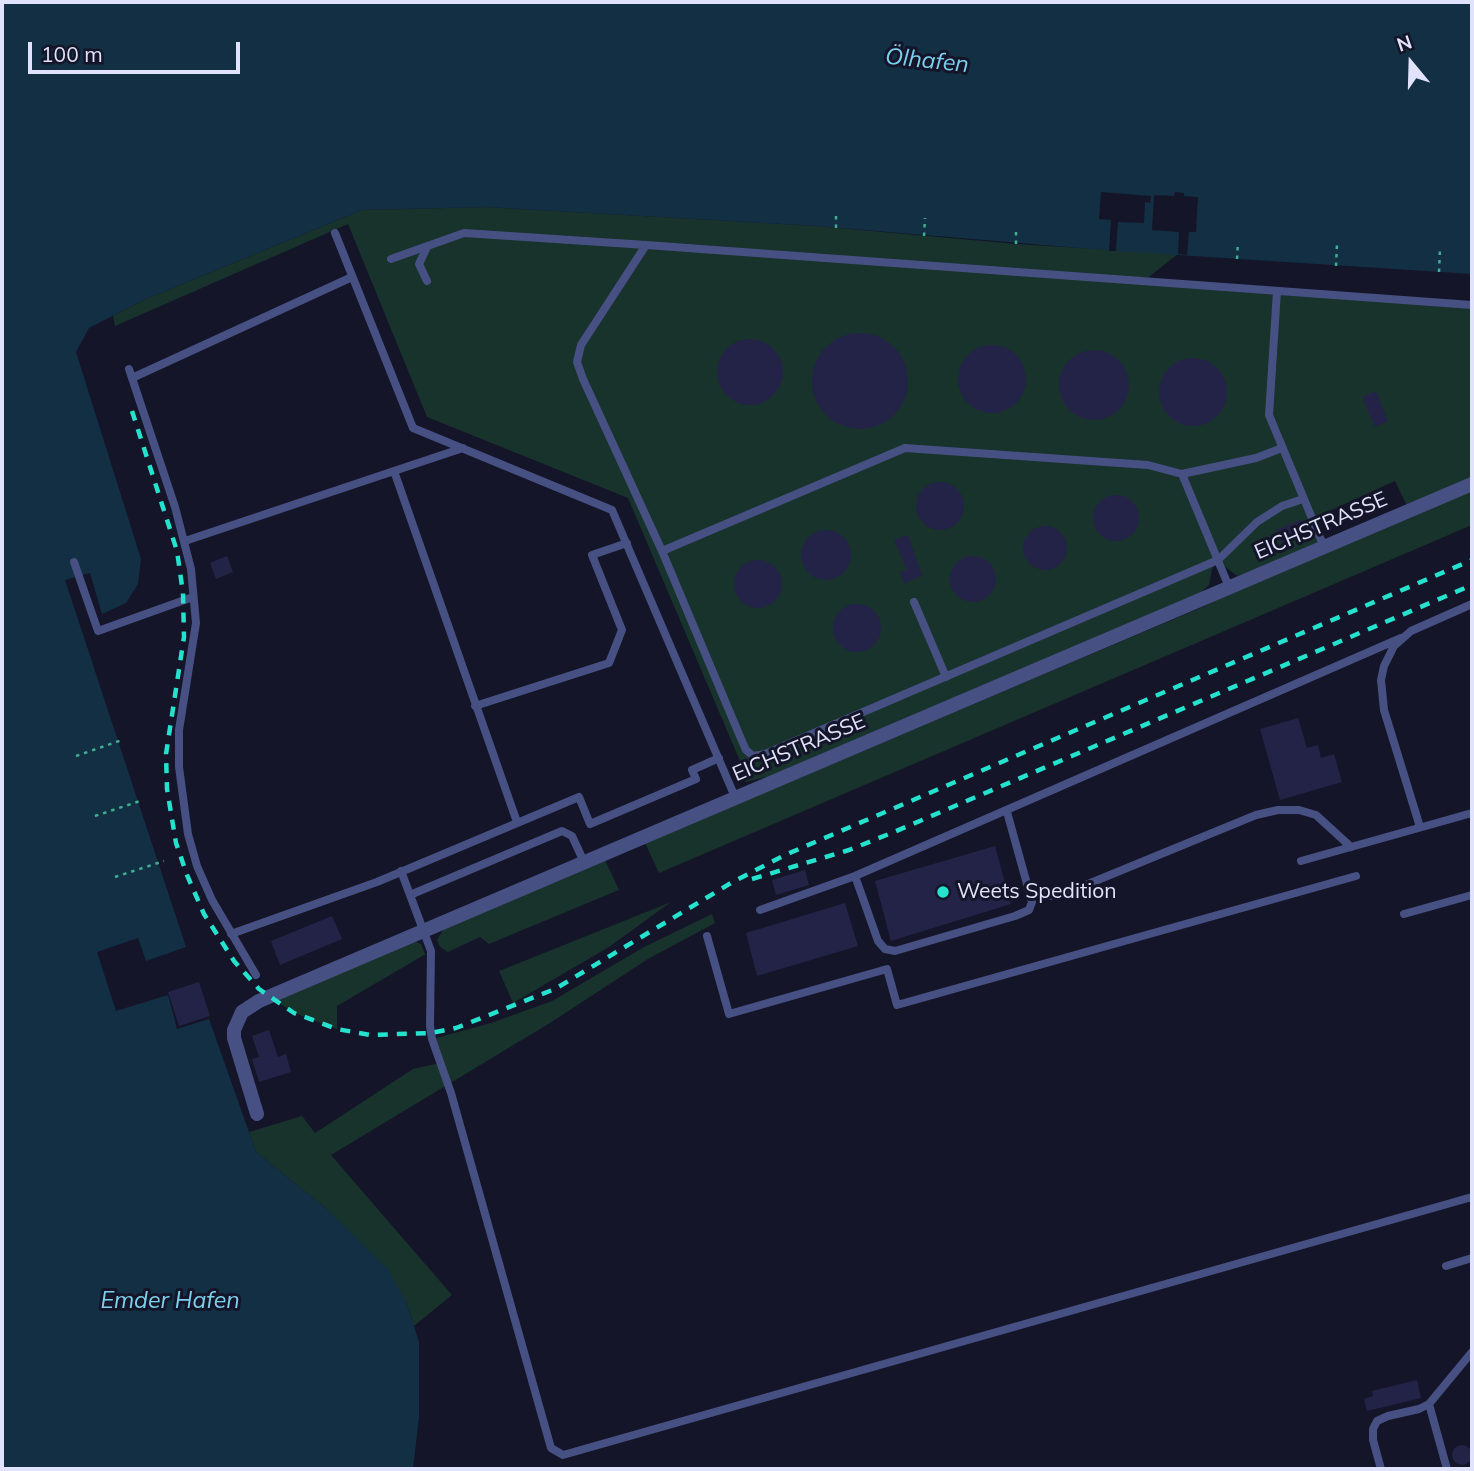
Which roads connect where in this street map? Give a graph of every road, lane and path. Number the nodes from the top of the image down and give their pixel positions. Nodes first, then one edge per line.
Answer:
1 (836, 212) dead end
2 (925, 218) dead end
3 (1016, 227) dead end
4 (836, 228) dead end
5 (335, 233) dead end
6 (923, 236) dead end
7 (1238, 242) dead end
8 (646, 244) junction
9 (1016, 244) dead end
10 (1337, 244) dead end
11 (427, 247) junction
12 (1440, 249) dead end
13 (1237, 259) dead end
14 (391, 260) dead end
15 (1336, 266) dead end
16 (1439, 272) dead end
17 (352, 277) junction
18 (426, 281) dead end
19 (1277, 291) junction
20 (1472, 305) edge
21 (463, 448) junction
22 (1283, 448) junction
23 (394, 471) junction
24 (1182, 474) junction
25 (1472, 484) edge
26 (1303, 499) junction
27 (185, 541) junction
28 (627, 543) junction
29 (1324, 547) junction
30 (662, 551) junction
31 (1218, 561) junction
32 (74, 562) dead end
33 (1229, 587) junction
34 (193, 597) junction
35 (914, 602) dead end
36 (1472, 604) edge
37 (1401, 638) junction
38 (946, 677) junction
39 (475, 706) junction
40 (122, 740) dead end
41 (76, 756) dead end
42 (719, 758) junction
43 (735, 797) junction
44 (143, 800) dead end
45 (1007, 812) junction
46 (1472, 813) edge
47 (95, 816) dead end
48 (517, 822) junction
49 (1420, 827) junction
50 (1352, 847) junction
51 (164, 861) dead end
52 (1301, 861) dead end
53 (584, 862) junction
54 (401, 871) junction
55 (855, 876) junction
56 (1356, 876) dead end
57 (116, 877) dead end
58 (1028, 888) junction
59 (1472, 894) edge
60 (410, 895) junction
61 (760, 910) dead end
62 (1404, 914) dead end
63 (423, 931) junction
64 (231, 934) junction
65 (707, 936) dead end
66 (256, 975) dead end
67 (257, 1114) dead end
68 (1472, 1197) edge
69 (1472, 1258) edge
70 (1446, 1266) dead end
71 (1472, 1352) edge
72 (1429, 1404) junction
73 (1381, 1469) edge
74 (1447, 1469) edge

1 - 4 path
2 - 6 path
3 - 9 path
5 - 17 lane
7 - 13 path
8 - 11 lane
8 - 19 lane
8 - 30 lane
10 - 15 path
11 - 14 lane
11 - 18 lane
12 - 16 path
17 - 21 lane
17 - 27 lane
19 - 20 lane
19 - 22 lane
21 - 23 lane
21 - 28 lane
22 - 24 lane
22 - 26 lane
23 - 27 lane
23 - 39 lane
24 - 30 lane
24 - 31 lane
25 - 29 street, EICHSTRASSE
26 - 29 lane
26 - 31 lane
27 - 34 lane
28 - 39 lane
28 - 42 lane
29 - 33 street, EICHSTRASSE
30 - 38 lane
31 - 33 lane
31 - 38 lane
32 - 34 lane
33 - 43 street, EICHSTRASSE
34 - 64 lane
35 - 38 lane
36 - 37 lane
37 - 45 lane
37 - 49 lane
39 - 48 lane
40 - 41 path
42 - 43 lane
42 - 48 lane
43 - 53 street, EICHSTRASSE
44 - 47 path
45 - 55 lane
45 - 58 lane
46 - 49 lane
48 - 54 lane
49 - 50 lane
50 - 52 lane
50 - 58 lane
51 - 57 path
53 - 60 lane
53 - 63 street, EICHSTRASSE
54 - 60 lane
54 - 64 lane
55 - 58 lane
55 - 61 lane
56 - 65 lane
59 - 62 lane
60 - 63 lane
63 - 67 street, EICHSTRASSE
63 - 68 lane
64 - 66 lane
69 - 70 lane
71 - 72 lane
72 - 73 lane
72 - 74 lane

